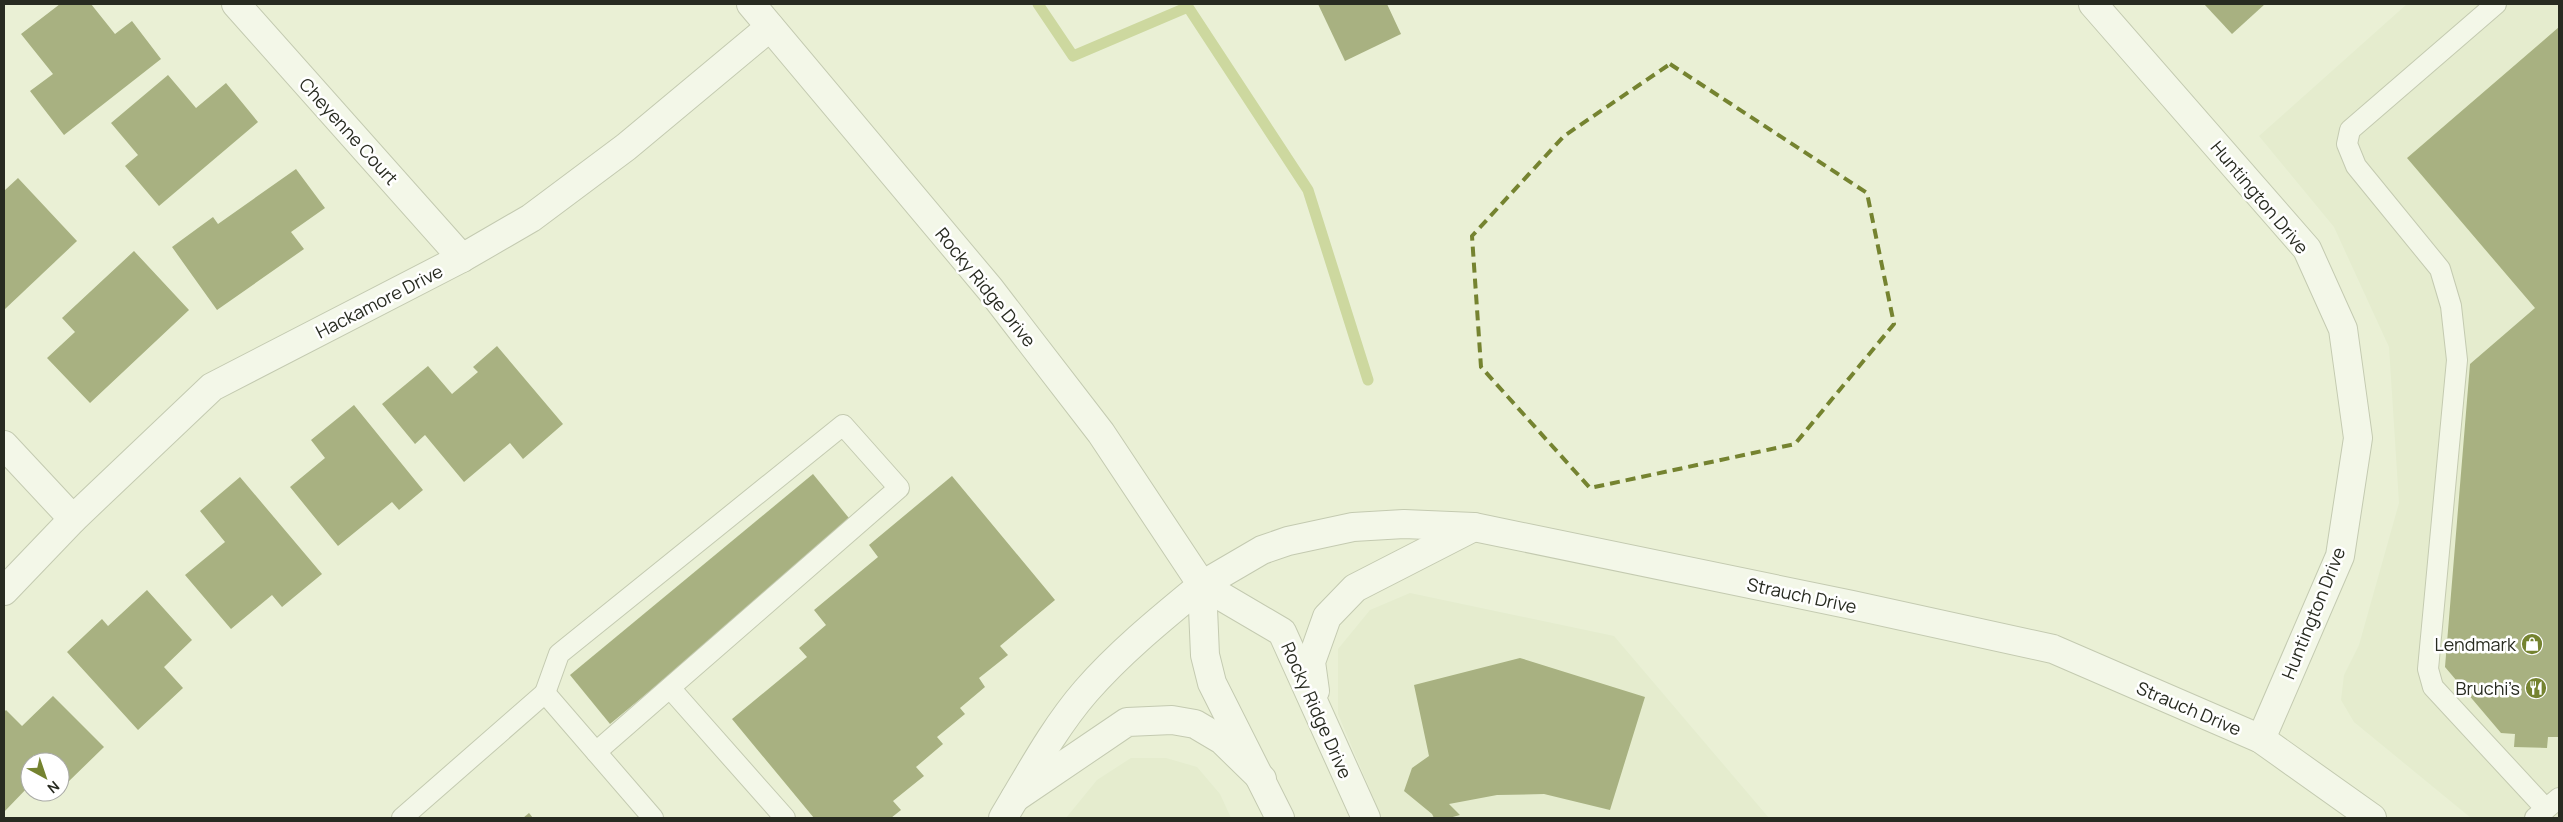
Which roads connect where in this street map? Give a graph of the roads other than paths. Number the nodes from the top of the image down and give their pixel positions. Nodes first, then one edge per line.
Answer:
1 (236, 4) edge
2 (751, 4) edge
3 (2093, 4) edge
4 (2496, 4) edge
5 (770, 27) junction
6 (462, 258) junction
7 (4, 445) edge
8 (73, 518) junction
9 (1474, 528) junction
10 (1202, 585) junction
11 (4, 591) edge
12 (670, 688) junction
13 (544, 693) junction
14 (1318, 713) junction
15 (2261, 738) junction
16 (596, 752) junction
17 (1262, 779) junction
18 (1009, 808) edge
19 (2547, 808) edge
20 (402, 818) edge
21 (653, 818) edge
22 (784, 818) edge
23 (1280, 818) edge
24 (1366, 818) edge
25 (2372, 818) edge

1 - 6 street, Cheyenne Court
2 - 5 street, Rocky Ridge Drive
3 - 15 street, Huntington Drive
4 - 19 lane
5 - 6 street, Hackamore Drive
5 - 10 street, Rocky Ridge Drive
6 - 8 street, Hackamore Drive
7 - 8 street
8 - 11 street, Hackamore Drive
9 - 10 street, Strauch Drive
9 - 14 street
9 - 15 street, Strauch Drive
10 - 14 street, Rocky Ridge Drive
10 - 17 street
10 - 18 street, Strauch Drive
12 - 13 lane
12 - 16 lane
12 - 22 lane
13 - 16 lane
13 - 20 lane
14 - 24 street, Rocky Ridge Drive
15 - 25 street, Strauch Drive
16 - 21 lane
17 - 18 street
17 - 23 street

